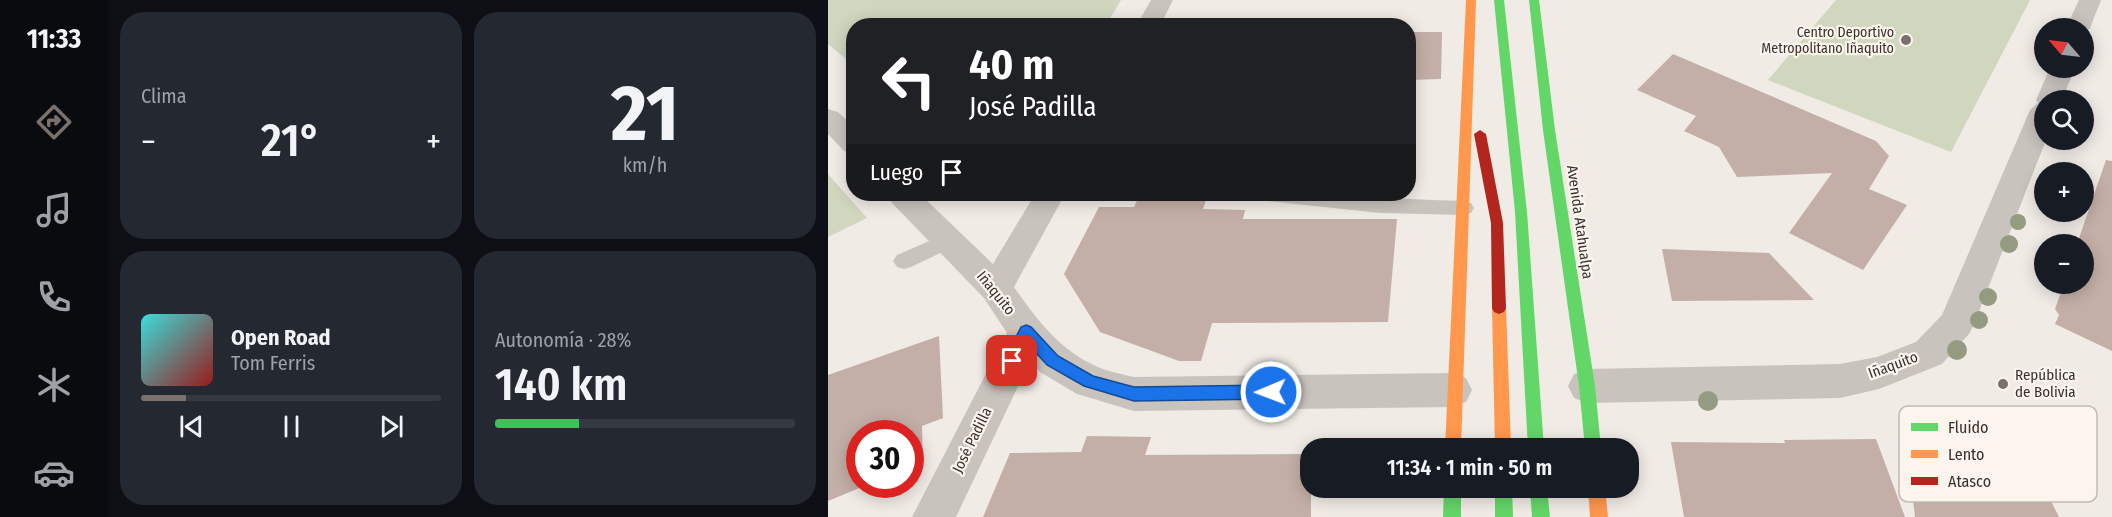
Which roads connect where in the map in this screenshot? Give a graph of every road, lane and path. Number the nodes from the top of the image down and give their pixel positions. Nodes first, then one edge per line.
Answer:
1 (1162, 0) edge
2 (1471, 0) edge
3 (1499, 0) edge
4 (1534, 0) edge
5 (2090, 0) edge
6 (1152, 18) edge
7 (2082, 18) edge
8 (1471, 85) junction
9 (828, 118) edge
10 (1549, 130) junction
11 (2034, 134) edge
12 (846, 136) edge
13 (1539, 161) dead end
14 (1531, 182) dead end
15 (909, 201) edge
16 (1046, 201) edge
17 (1333, 201) edge
18 (1464, 208) junction
19 (1521, 212) junction
20 (948, 241) junction
21 (904, 261) dead end
22 (996, 288) junction
23 (1026, 332) junction
24 (1587, 386) junction
25 (1453, 390) junction
26 (1453, 438) edge
27 (1503, 438) edge
28 (1535, 438) edge
29 (1592, 438) edge
30 (1453, 498) edge
31 (1504, 498) edge
32 (1540, 498) edge
33 (1597, 498) edge
34 (934, 517) edge
35 (1452, 517) edge
36 (1504, 517) edge
37 (1541, 517) edge
38 (1599, 517) edge

1 - 6 street
2 - 8 main road
3 - 19 main road
4 - 10 main road, Avenida Atahualpa
5 - 7 street
8 - 18 main road
8 - 27 main road
9 - 12 street
10 - 13 main road
10 - 24 main road, Avenida Atahualpa
11 - 24 street, Iñaquito
14 - 19 main road
15 - 20 street, Iñaquito
16 - 22 street
17 - 18 lane
18 - 25 main road
19 - 28 main road
20 - 21 lane
20 - 22 street, Iñaquito
22 - 23 street, Iñaquito
23 - 25 street, Iñaquito
23 - 34 street, José Padilla
24 - 29 main road, Avenida Atahualpa
25 - 26 main road
30 - 35 main road
31 - 36 main road
32 - 37 main road
33 - 38 main road

